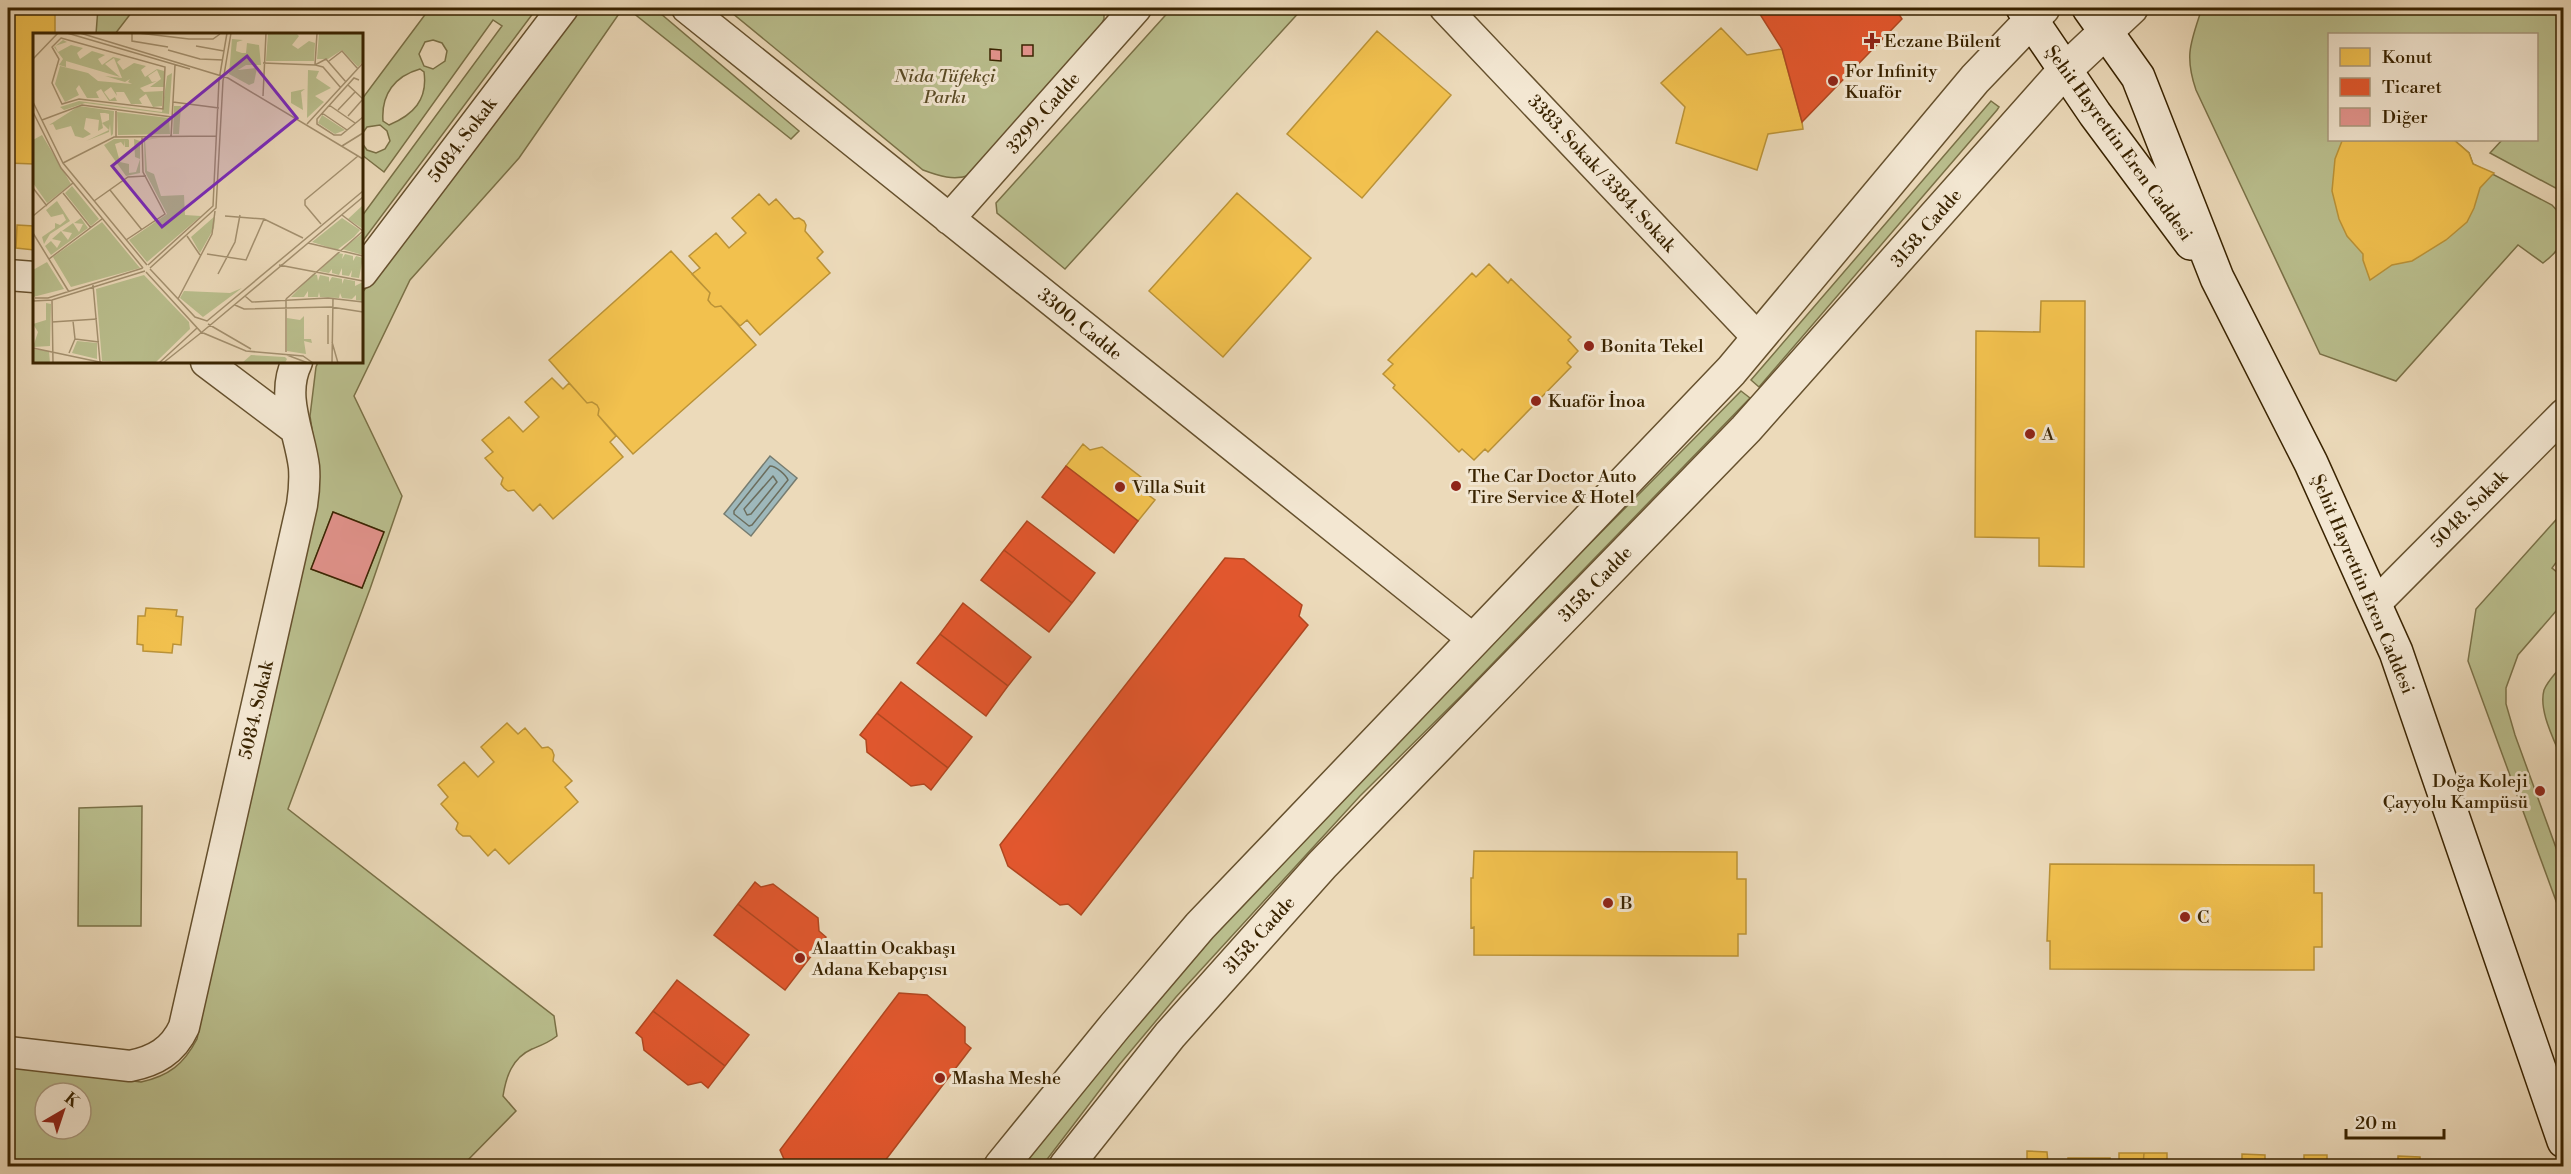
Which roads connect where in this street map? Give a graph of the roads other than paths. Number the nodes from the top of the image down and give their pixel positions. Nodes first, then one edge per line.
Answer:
1 (563, 8) edge
2 (687, 8) edge
3 (1136, 8) edge
4 (1445, 8) edge
5 (2131, 8) edge
6 (2032, 11) edge
7 (2097, 19) edge
8 (2065, 70) junction
9 (949, 219) junction
10 (363, 272) edge
11 (8, 275) edge
12 (33, 276) edge
13 (2217, 278) junction
14 (1759, 339) junction
15 (207, 363) edge
16 (297, 363) edge
17 (2564, 414) edge
18 (295, 429) junction
19 (2375, 604) junction
20 (1473, 639) junction
21 (8, 1052) edge
22 (2564, 1141) edge
23 (1001, 1167) edge
24 (1066, 1167) edge

1 - 10 street, 5084. Sokak
2 - 9 street, 3300. Cadde
3 - 9 street, 3299. Cadde
4 - 14 street, 3383. Sokak / 3384. Sokak
5 - 7 street, 3158. Cadde
6 - 8 street, Şehit Hayrettin Eren Caddesi
6 - 14 street
7 - 8 street, 3158. Cadde
7 - 13 street, Şehit Hayrettin Eren Caddesi
8 - 13 street, Şehit Hayrettin Eren Caddesi
8 - 24 street, 3158. Cadde
9 - 20 street, 3300. Cadde
11 - 12 street
13 - 19 street, Şehit Hayrettin Eren Caddesi
14 - 20 street
15 - 18 street
16 - 18 street, 5084. Sokak
17 - 19 street, 5048. Sokak
18 - 21 street, 5084. Sokak
19 - 22 street, Şehit Hayrettin Eren Caddesi
20 - 23 street

